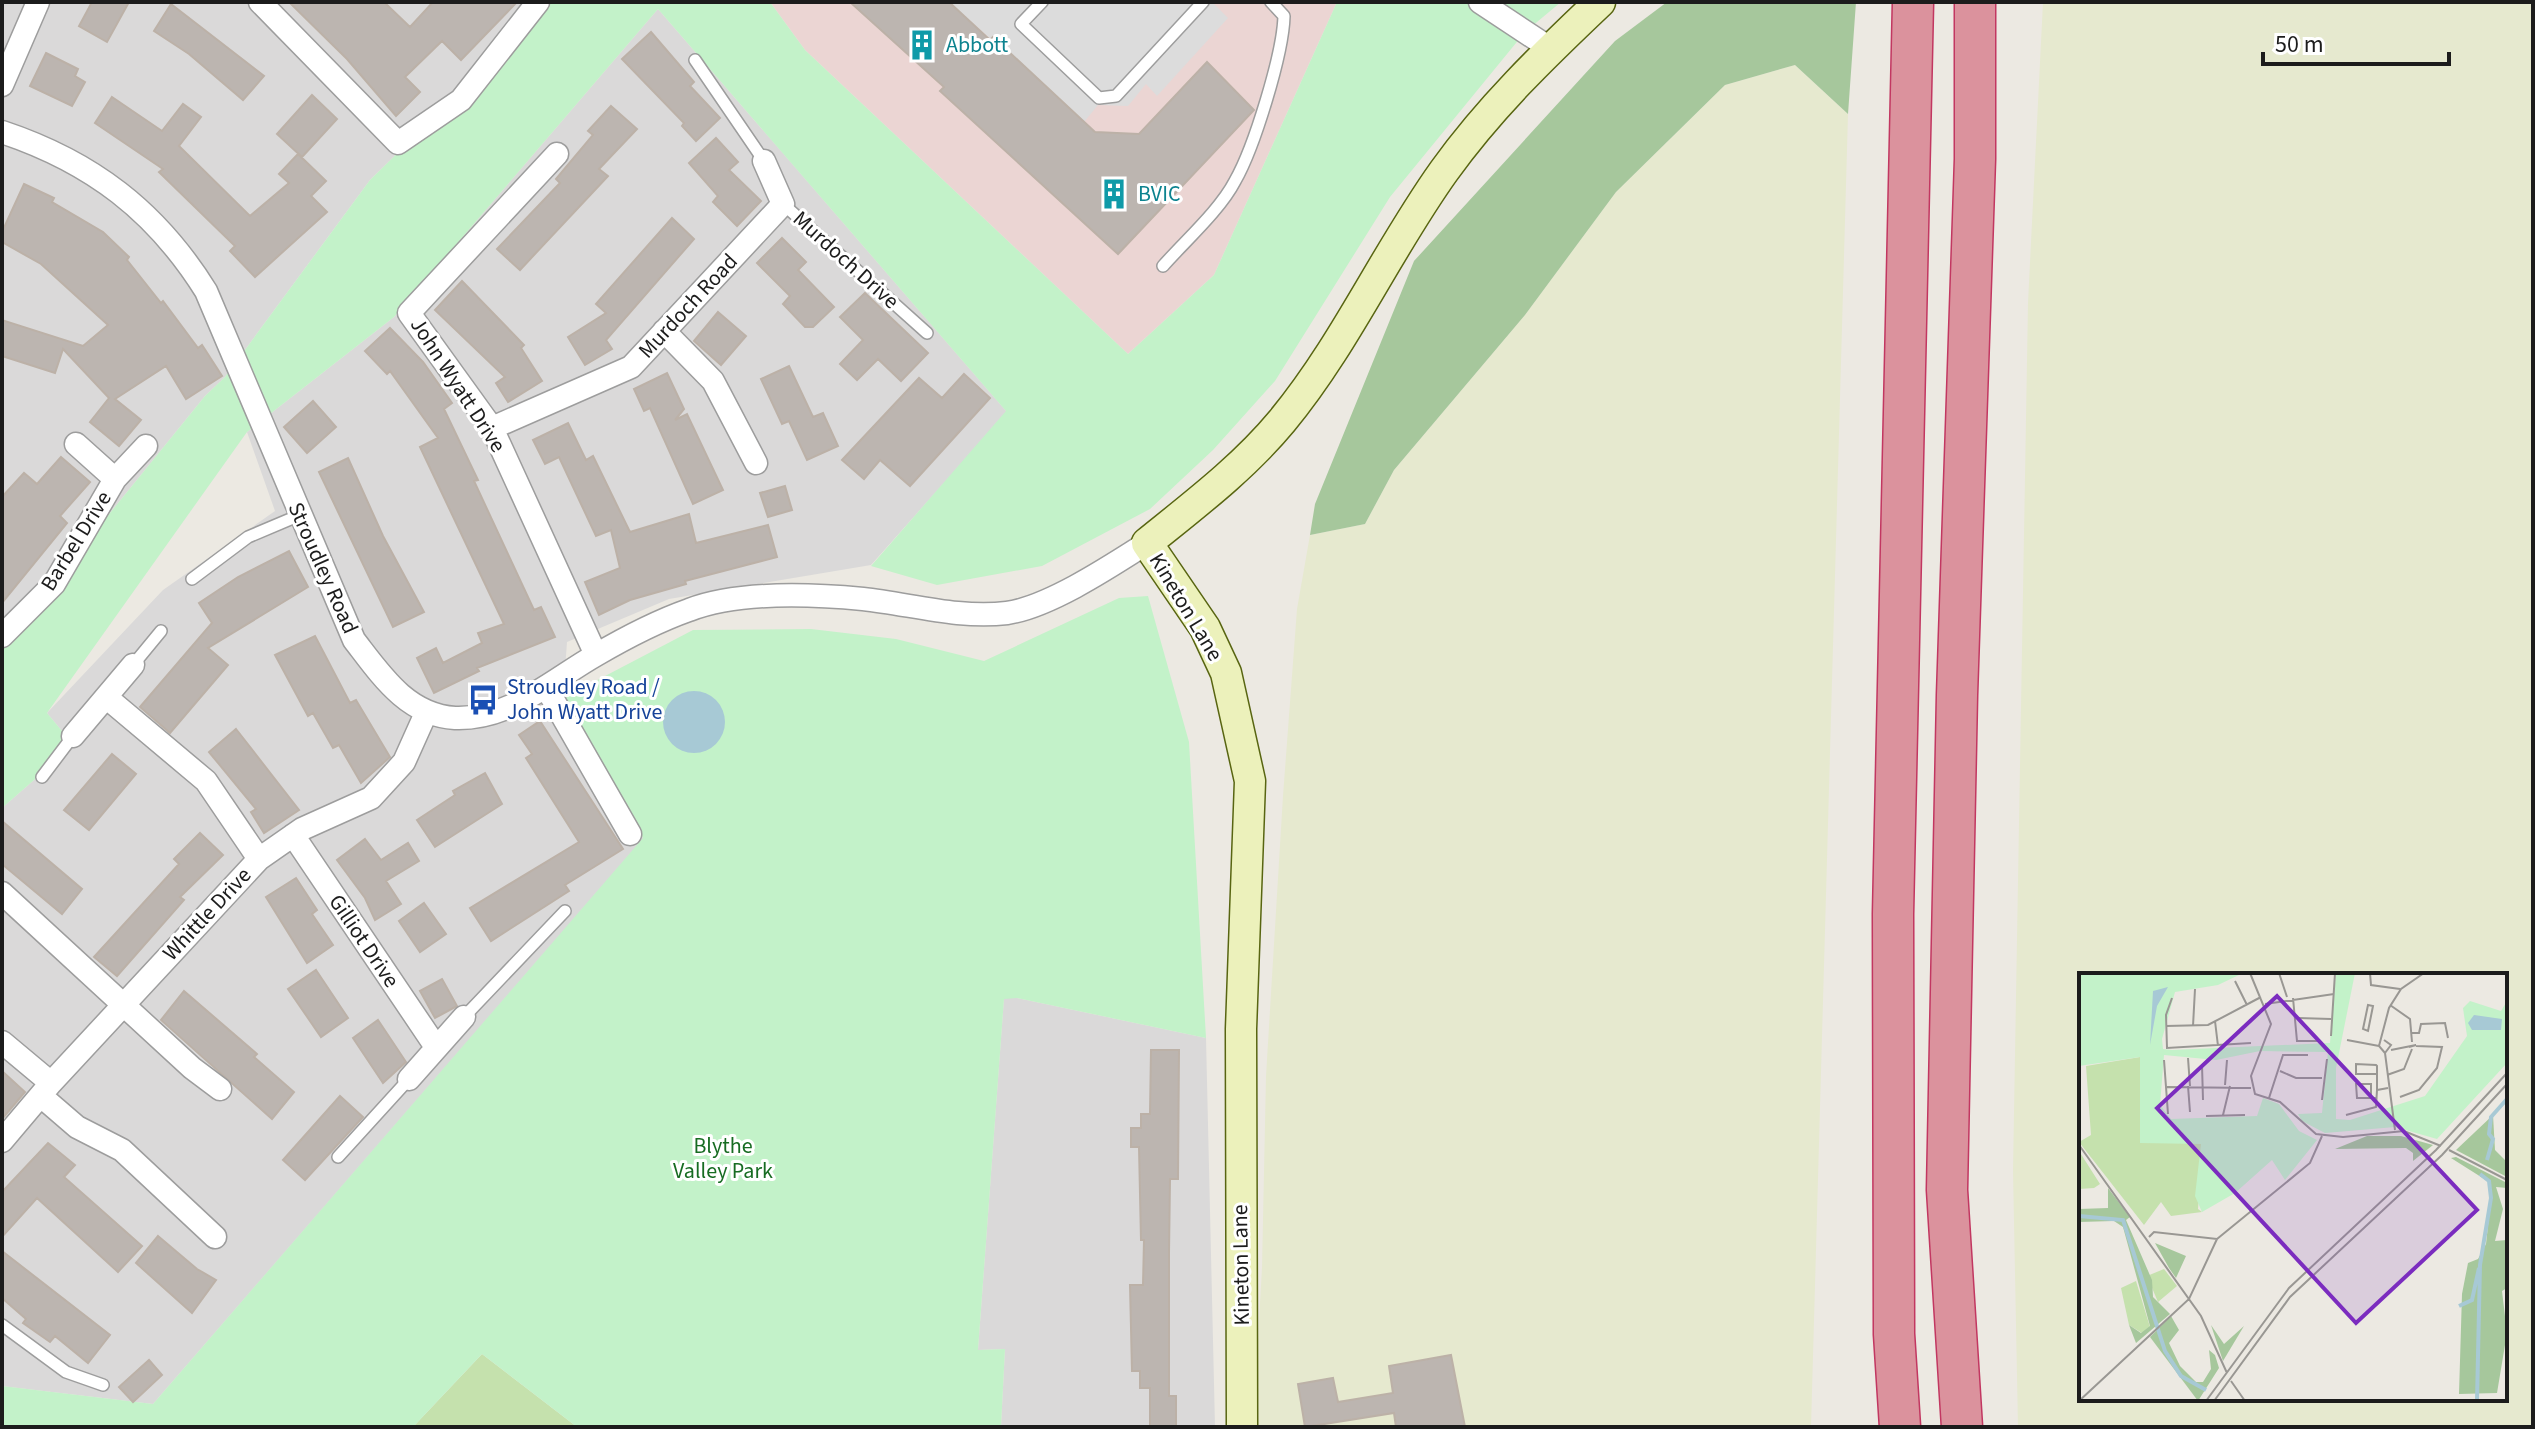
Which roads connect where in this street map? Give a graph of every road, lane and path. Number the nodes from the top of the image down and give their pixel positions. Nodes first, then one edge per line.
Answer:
1 (38, 2) edge
2 (262, 2) edge
3 (538, 2) edge
4 (1042, 2) edge
5 (1271, 2) edge
6 (1480, 2) edge
7 (1600, 2) edge
8 (1913, 2) edge
9 (1975, 2) edge
10 (1199, 3) edge
11 (1551, 49) junction
12 (695, 60) dead end
13 (2, 85) edge
14 (2, 132) edge
15 (557, 154) dead end
16 (764, 161) joint
17 (783, 204) junction
18 (1163, 266) dead end
19 (664, 331) junction
20 (927, 333) dead end
21 (492, 428) junction
22 (76, 444) dead end
23 (146, 446) dead end
24 (756, 463) dead end
25 (115, 479) junction
26 (300, 515) junction
27 (1147, 543) junction
28 (192, 579) dead end
29 (161, 631) dead end
30 (2, 636) edge
31 (596, 655) junction
32 (133, 665) joint
33 (547, 689) junction
34 (106, 697) junction
35 (426, 713) junction
36 (73, 736) joint
37 (42, 777) dead end
38 (630, 834) dead end
39 (293, 835) junction
40 (259, 859) junction
41 (2, 893) edge
42 (565, 911) dead end
43 (124, 1005) junction
44 (464, 1017) joint
45 (2, 1042) edge
46 (436, 1047) junction
47 (409, 1079) joint
48 (220, 1089) dead end
49 (46, 1090) junction
50 (2, 1141) edge
51 (338, 1157) dead end
52 (215, 1237) dead end
53 (2, 1325) edge
54 (103, 1385) dead end
55 (1242, 1427) edge
56 (1900, 1427) edge
57 (1962, 1427) edge

1 - 13 street
2 - 3 street
4 - 10 lane
5 - 18 lane
6 - 11 street
7 - 11 street, Kineton Lane
8 - 56 highway
9 - 57 highway
11 - 27 street, Kineton Lane
12 - 16 lane, Murdoch Drive
14 - 26 street, Stroudley Road
15 - 21 street, John Wyatt Drive
16 - 17 street, Murdoch Drive
17 - 19 street, Murdoch Road
17 - 20 lane, Murdoch Drive
19 - 21 street, Murdoch Road
19 - 24 street
21 - 31 street, John Wyatt Drive
22 - 25 street, Barbel Drive
23 - 25 street, Barbel Drive
25 - 30 street, Barbel Drive
26 - 28 lane
26 - 35 street, Stroudley Road
27 - 31 street, Stroudley Road
27 - 55 street, Kineton Lane
29 - 32 lane
31 - 33 street, Stroudley Road
32 - 34 street
33 - 35 street, Stroudley Road
33 - 38 street
34 - 36 street
34 - 40 street
35 - 39 street, Whittle Drive
36 - 37 lane
39 - 40 street, Whittle Drive
39 - 46 street, Gilliot Drive
40 - 43 street, Whittle Drive
41 - 43 street
42 - 44 lane
43 - 48 street
43 - 49 street, Whittle Drive
44 - 46 street
45 - 49 street
46 - 47 street
47 - 51 lane
49 - 50 street, Whittle Drive
49 - 52 street
53 - 54 lane

